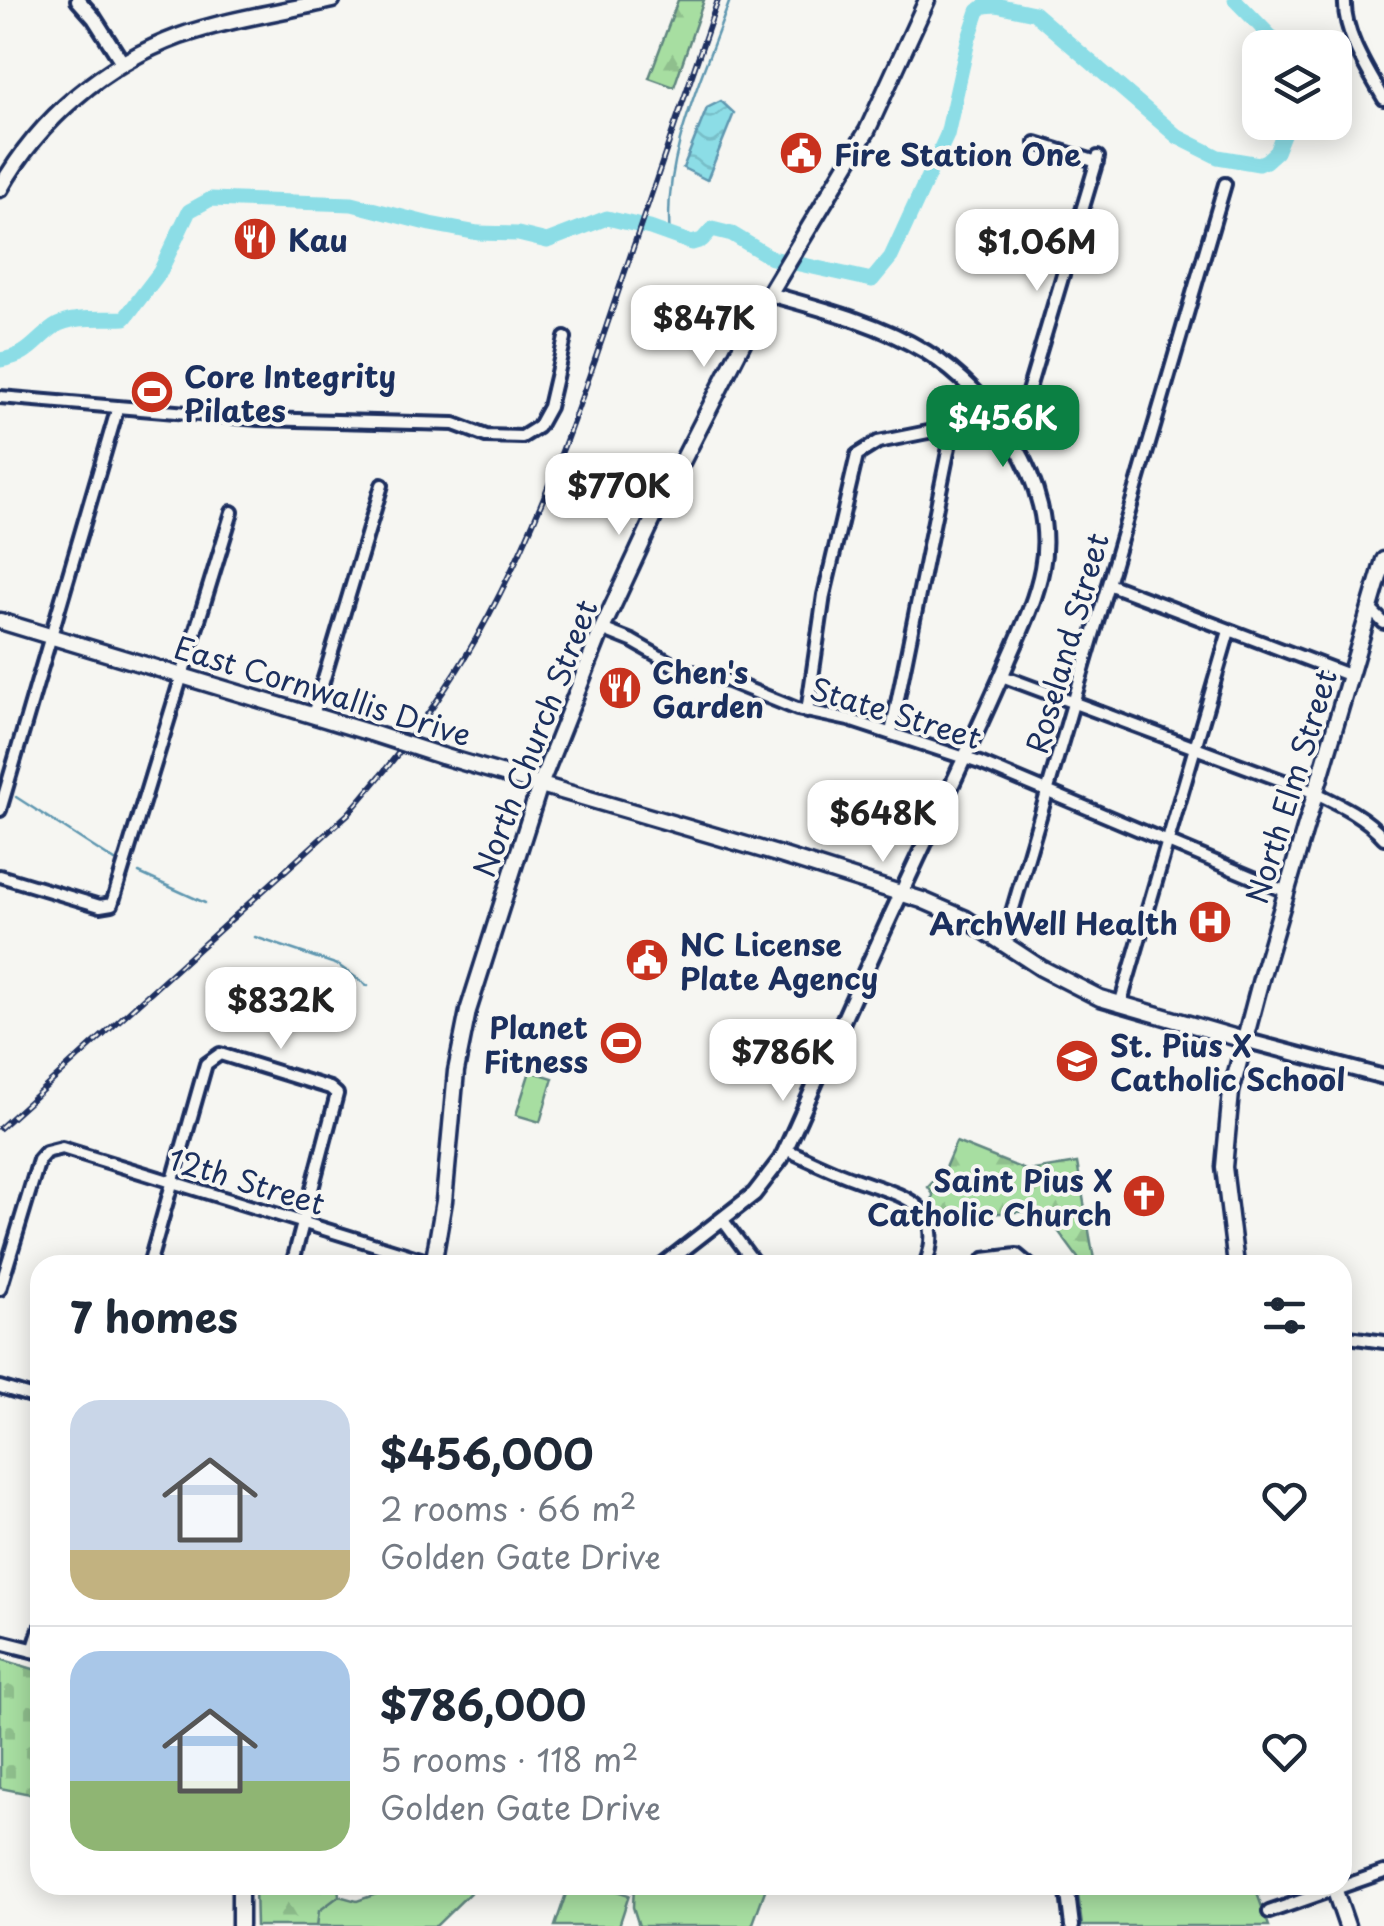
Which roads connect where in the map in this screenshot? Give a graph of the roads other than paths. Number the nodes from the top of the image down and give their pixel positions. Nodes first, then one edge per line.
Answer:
1 (332, 0) edge
2 (926, 0) edge
3 (1345, 0) edge
4 (84, 2) edge
5 (280, 6) edge
6 (122, 62) junction
7 (1384, 99) edge
8 (1036, 142) dead end
9 (1224, 184) dead end
10 (0, 189) edge
11 (770, 294) junction
12 (564, 338) dead end
13 (0, 398) edge
14 (118, 408) junction
15 (988, 410) junction
16 (953, 427) junction
17 (1014, 442) junction
18 (382, 485) dead end
19 (232, 512) dead end
20 (1384, 560) edge
21 (1108, 584) junction
22 (1370, 610) junction
23 (0, 621) edge
24 (1384, 623) edge
25 (602, 629) junction
26 (1229, 631) junction
27 (52, 635) junction
28 (183, 675) junction
29 (1002, 676) junction
30 (1352, 676) junction
31 (1074, 704) junction
32 (807, 712) junction
33 (313, 715) junction
34 (891, 733) junction
35 (1196, 748) junction
36 (966, 757) junction
37 (540, 785) junction
38 (1049, 792) junction
39 (1316, 794) junction
40 (0, 810) edge
41 (1384, 838) edge
42 (1168, 843) junction
43 (0, 876) edge
44 (1287, 892) junction
45 (901, 893) junction
46 (1003, 943) junction
47 (1120, 1004) junction
48 (1244, 1040) junction
49 (1384, 1077) edge
50 (786, 1150) junction
51 (173, 1185) junction
52 (722, 1219) junction
53 (304, 1224) junction
54 (152, 1255) edge
55 (295, 1255) edge
56 (405, 1255) edge
57 (435, 1255) edge
58 (677, 1255) edge
59 (749, 1255) edge
60 (928, 1255) edge
61 (1235, 1255) edge
62 (0, 1289) edge
63 (1352, 1337) edge
64 (1384, 1342) edge
65 (0, 1388) edge
66 (30, 1397) edge
67 (0, 1642) edge
68 (30, 1649) edge
69 (1384, 1872) edge
70 (1352, 1882) edge
71 (240, 1895) edge
72 (1068, 1895) edge
73 (1315, 1895) edge
74 (1336, 1895) edge
75 (1269, 1912) dead end
76 (240, 1926) edge
77 (1072, 1926) edge
78 (1347, 1926) edge

1 - 5 main road
2 - 11 main road, North Church Street
3 - 7 street
4 - 6 street
5 - 6 main road
6 - 10 main road
8 - 17 street
9 - 21 street, Roseland Street
11 - 15 street
11 - 25 main road, North Church Street
12 - 14 street
13 - 14 street
14 - 27 street
15 - 16 street
15 - 17 street
16 - 32 street
16 - 34 street
17 - 29 street
18 - 33 street
19 - 28 street
20 - 22 main road, North Elm Street
21 - 26 street
21 - 31 street, Roseland Street
22 - 24 street
22 - 30 main road, North Elm Street
23 - 27 main road, East Cornwallis Drive
25 - 32 street, State Street
25 - 37 main road, North Church Street
26 - 30 street
26 - 35 street
27 - 28 main road, East Cornwallis Drive
27 - 40 street
28 - 33 main road, East Cornwallis Drive
28 - 43 street
29 - 31 street
29 - 36 street
30 - 39 main road, North Elm Street
31 - 35 street
31 - 38 street, Roseland Street
32 - 34 street, State Street
33 - 37 main road, East Cornwallis Drive, bridge
34 - 36 street, State Street
35 - 39 street
35 - 42 street
36 - 38 street, State Street
36 - 45 street
37 - 45 main road, East Cornwallis Drive
37 - 57 main road, North Church Street
38 - 42 street, State Street
38 - 46 street, Roseland Street
39 - 41 street
39 - 44 main road, North Elm Street
42 - 44 street, State Street
42 - 47 street
44 - 48 main road, North Elm Street
45 - 46 main road, East Cornwallis Drive
45 - 50 street
46 - 47 main road, East Cornwallis Drive
47 - 48 main road, East Cornwallis Drive
48 - 49 street
48 - 61 main road, North Elm Street
50 - 52 street
50 - 60 street
51 - 53 street, 12th Street
51 - 53 street
51 - 54 street
51 - 62 street, 12th Street
52 - 58 street
52 - 59 street
53 - 55 street
53 - 56 street, 12th Street
63 - 64 street
65 - 66 street
67 - 68 street
69 - 70 street
71 - 76 main road
72 - 77 street
73 - 75 street
74 - 78 main road

